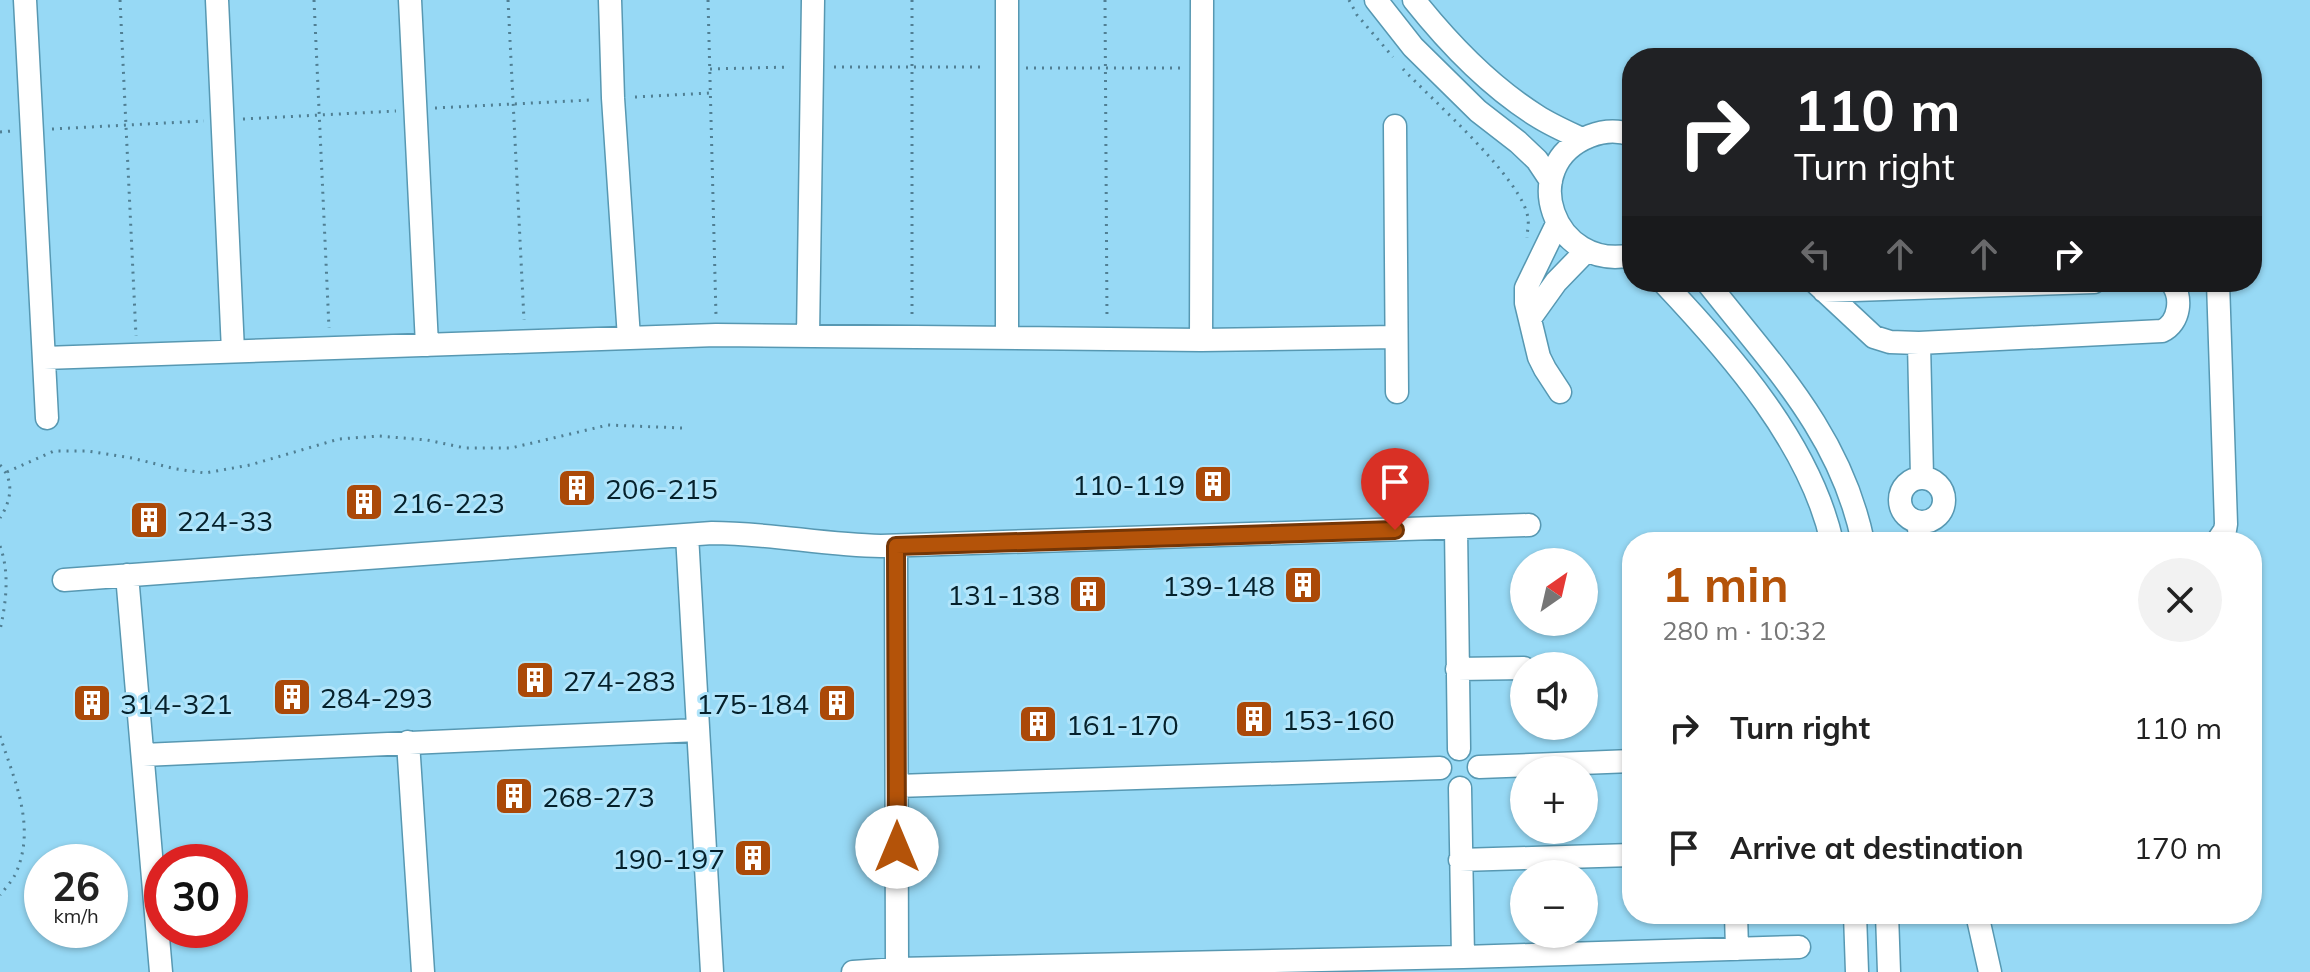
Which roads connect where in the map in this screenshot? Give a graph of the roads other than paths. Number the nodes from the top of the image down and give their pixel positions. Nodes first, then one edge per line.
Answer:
1 (25, 0) edge
2 (217, 0) edge
3 (410, 0) edge
4 (610, 0) edge
5 (813, 0) edge
6 (1007, 0) edge
7 (1202, 0) edge
8 (1376, 0) edge
9 (1414, 0) edge
10 (1395, 126) dead end
11 (1622, 132) edge
12 (1582, 139) junction
13 (1551, 181) junction
14 (1557, 224) junction
15 (1586, 251) junction
16 (1622, 256) edge
17 (1672, 292) edge
18 (1715, 292) edge
19 (1826, 292) edge
20 (2176, 292) edge
21 (2218, 292) edge
22 (1531, 317) junction
23 (808, 336) junction
24 (1396, 337) junction
25 (629, 338) junction
26 (1007, 338) junction
27 (1201, 340) junction
28 (1919, 343) junction
29 (427, 345) junction
30 (233, 351) junction
31 (44, 358) junction
32 (1397, 392) dead end
33 (1560, 392) dead end
34 (47, 418) dead end
35 (1922, 477) junction
36 (1529, 525) dead end
37 (1456, 528) junction
38 (1829, 532) edge
39 (1861, 532) edge
40 (1920, 532) edge
41 (2224, 532) edge
42 (687, 535) junction
43 (896, 546) junction
44 (127, 575) junction
45 (64, 580) dead end
46 (1510, 668) edge
47 (1457, 669) junction
48 (698, 730) junction
49 (408, 742) junction
50 (1459, 749) junction
51 (143, 755) junction
52 (1622, 761) edge
53 (1479, 767) junction
54 (1440, 768) junction
55 (897, 786) junction
56 (1460, 788) junction
57 (1622, 855) edge
58 (1460, 860) junction
59 (1736, 924) edge
60 (1855, 924) edge
61 (1887, 924) edge
62 (1979, 924) edge
63 (1799, 947) dead end
64 (1737, 949) junction
65 (1463, 957) junction
66 (1173, 968) edge
67 (1202, 968) edge
68 (897, 969) junction
69 (161, 972) edge
70 (423, 972) edge
71 (712, 972) edge
72 (853, 972) edge
73 (1857, 972) edge
74 (1889, 972) edge
75 (1990, 972) edge

1 - 31 street
2 - 30 street
3 - 29 street
4 - 25 street
5 - 23 street
6 - 26 street
7 - 27 street
8 - 13 street
9 - 12 street
10 - 24 street
11 - 12 street
12 - 13 street
13 - 14 street
14 - 15 street
14 - 22 street
15 - 16 street
15 - 22 street
17 - 38 street
18 - 39 street
19 - 28 street
20 - 28 street
21 - 41 street
22 - 33 street
23 - 25 street
23 - 26 street
24 - 27 street
24 - 32 street
25 - 29 street
26 - 27 street
28 - 35 street
29 - 30 street
30 - 31 street
31 - 34 street
35 - 40 street
35 - 40 street
36 - 37 street
37 - 43 street
37 - 47 street
42 - 43 street
42 - 44 street
42 - 48 street
43 - 55 street
44 - 45 street
44 - 51 street
46 - 47 street
47 - 50 street
48 - 49 street
48 - 71 street
49 - 51 street
49 - 70 street
50 - 53 street
50 - 54 street
51 - 69 street
52 - 53 street
53 - 56 street
54 - 55 street
54 - 56 street
55 - 68 street
56 - 58 street
57 - 58 street
58 - 65 street
59 - 64 street
60 - 73 street
61 - 74 street
62 - 75 street
63 - 64 street
64 - 65 street
65 - 67 street
66 - 67 street
66 - 68 street
68 - 72 street

